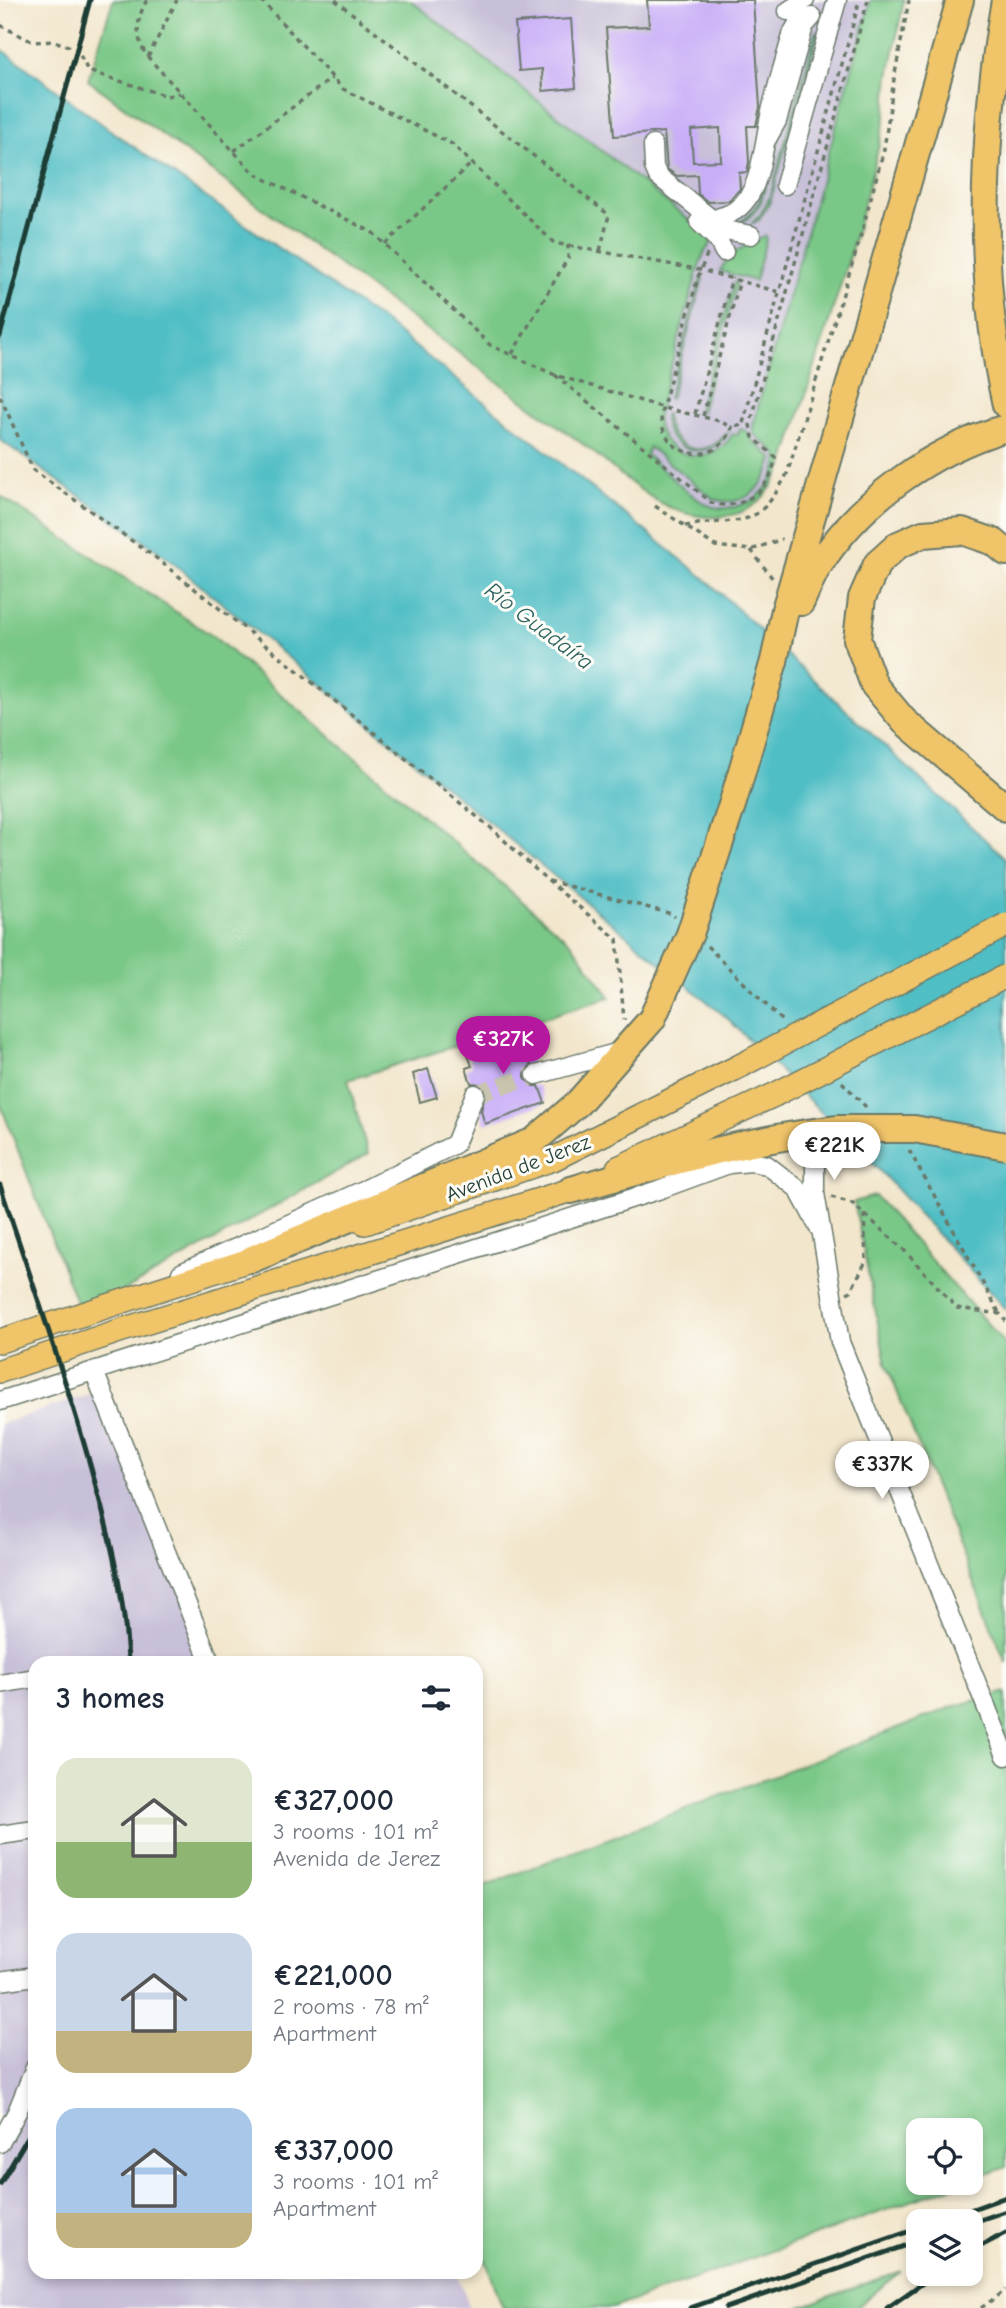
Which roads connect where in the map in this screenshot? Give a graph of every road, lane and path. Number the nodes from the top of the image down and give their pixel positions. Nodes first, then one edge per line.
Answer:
1 (147, 0) edge
2 (177, 0) edge
3 (261, 0) edge
4 (335, 0) edge
5 (804, 0) edge
6 (837, 0) edge
7 (855, 0) edge
8 (868, 0) edge
9 (909, 0) edge
10 (960, 0) edge
11 (988, 0) edge
12 (1005, 0) edge
13 (788, 11) dead end
14 (832, 19) junction
15 (0, 25) edge
16 (148, 57) junction
17 (332, 78) junction
18 (180, 93) junction
19 (987, 144) junction
20 (234, 151) junction
21 (471, 163) junction
22 (785, 185) dead end
23 (720, 217) dead end
24 (751, 235) dead end
25 (385, 244) junction
26 (568, 245) junction
27 (717, 250) joint
28 (600, 251) junction
29 (701, 270) junction
30 (732, 278) junction
31 (740, 281) junction
32 (779, 292) junction
33 (512, 355) junction
34 (555, 375) junction
35 (0, 396) edge
36 (663, 405) junction
37 (1006, 405) edge
38 (695, 414) junction
39 (703, 416) junction
40 (733, 427) junction
41 (741, 427) junction
42 (1006, 428) edge
43 (750, 429) junction
44 (655, 506) dead end
45 (685, 526) junction
46 (751, 550) dead end
47 (1006, 552) edge
48 (774, 661) junction
49 (1006, 808) edge
50 (1006, 925) edge
51 (1006, 976) edge
52 (627, 1050) junction
53 (536, 1075) tunnel mouth
54 (475, 1094) dead end
55 (839, 1129) junction
56 (795, 1134) junction
57 (1006, 1146) edge
58 (729, 1164) junction
59 (571, 1190) junction
60 (815, 1193) junction
61 (864, 1214) junction
62 (819, 1228) junction
63 (252, 1259) junction
64 (832, 1299) junction
65 (111, 1305) junction
66 (1006, 1321) edge
67 (0, 1341) edge
68 (94, 1370) junction
69 (0, 1371) edge
70 (0, 1401) edge
71 (208, 1656) edge
72 (28, 1679) edge
73 (0, 1684) edge
74 (1006, 1756) edge
75 (28, 1831) edge
76 (0, 1835) edge
77 (28, 1977) edge
78 (0, 1981) edge
79 (28, 2086) edge
80 (0, 2143) edge
81 (1006, 2290) edge
82 (981, 2308) edge

1 - 16 path
2 - 16 path
3 - 17 path
4 - 28 path
5 - 13 street
6 - 14 street
7 - 32 path
8 - 43 path
9 - 45 path
10 - 48 highway
11 - 19 highway
12 - 19 highway
14 - 22 street
14 - 23 street
15 - 18 path
16 - 18 path
17 - 20 path
17 - 21 path
18 - 20 path
19 - 37 highway
20 - 25 path
21 - 25 path
21 - 26 path
24 - 27 street
25 - 33 path
26 - 28 path
26 - 33 path
27 - 29 path
28 - 29 path
29 - 30 path
29 - 36 path
30 - 31 path
30 - 38 path
31 - 32 path
31 - 39 path
32 - 41 path
33 - 34 path
34 - 36 path
34 - 43 path
35 - 52 path
36 - 38 path
36 - 40 path
38 - 39 path
39 - 40 path
40 - 41 path
41 - 43 path
42 - 48 highway
44 - 45 path
45 - 46 path
47 - 49 highway
48 - 52 highway, bridge
50 - 63 main road, Avenida de Jerez, bridge
51 - 59 main road, Avenida de Jerez, bridge
52 - 53 street
52 - 63 highway
54 - 65 street
55 - 56 highway
55 - 57 highway, bridge
55 - 60 street
56 - 58 street
56 - 59 highway
58 - 62 street
58 - 68 street
59 - 69 main road, Avenida de Jerez
60 - 61 path
60 - 62 street
61 - 64 path
61 - 66 path
62 - 64 street
63 - 65 main road, Avenida de Jerez
64 - 74 street
65 - 67 main road, Avenida de Jerez
68 - 70 street
68 - 71 street
72 - 73 street
75 - 76 street
77 - 78 street
79 - 80 street
81 - 82 path

